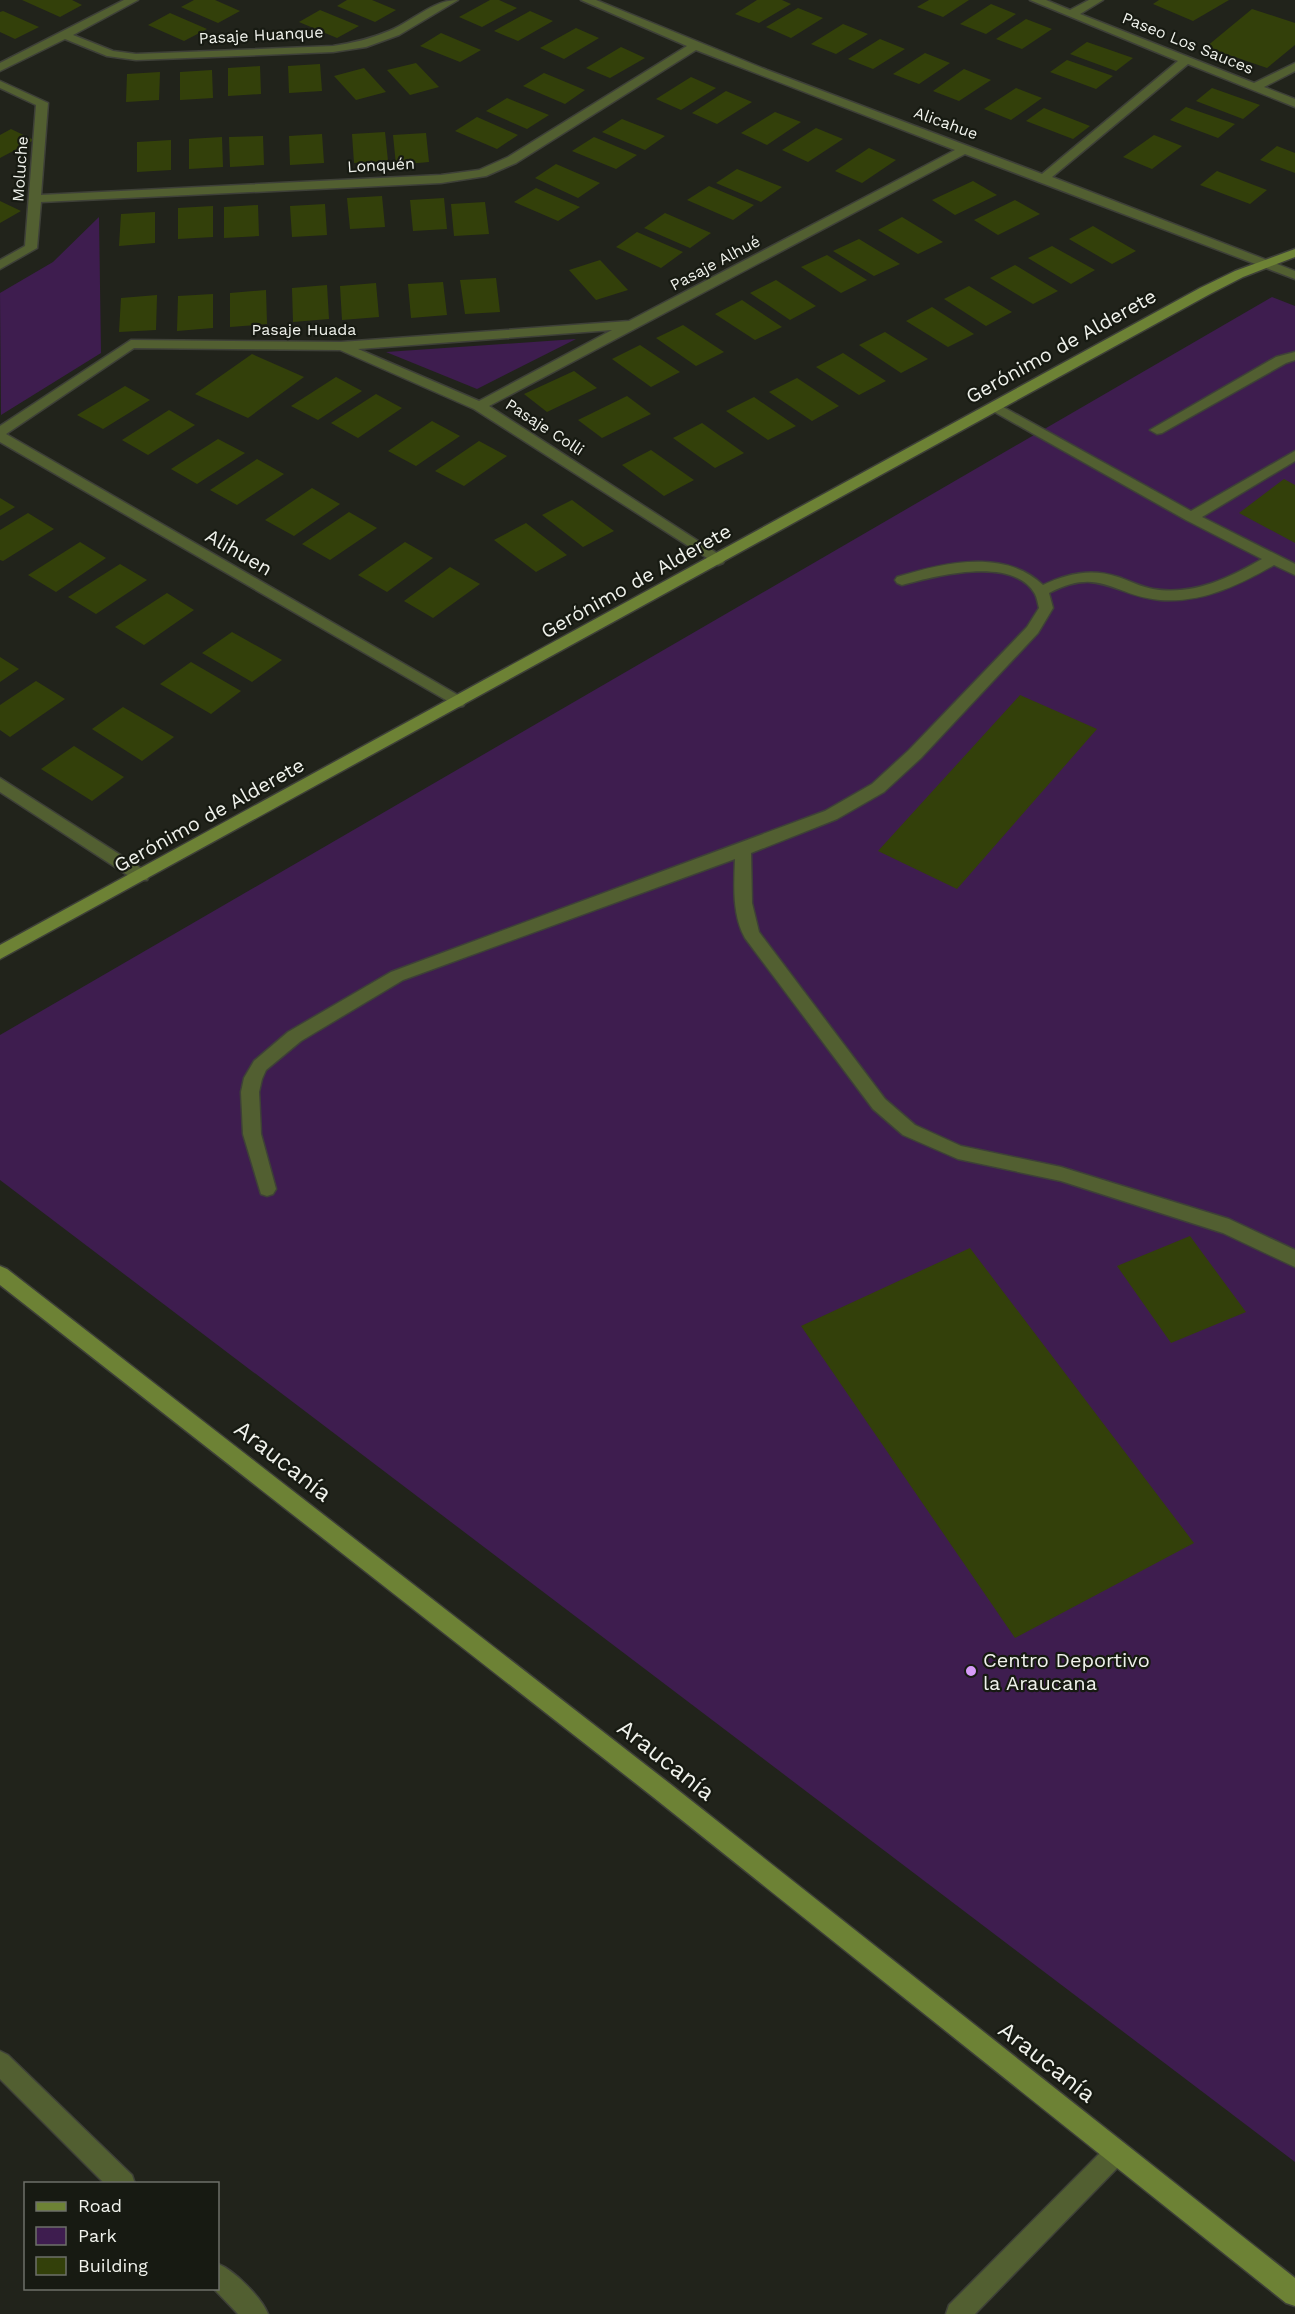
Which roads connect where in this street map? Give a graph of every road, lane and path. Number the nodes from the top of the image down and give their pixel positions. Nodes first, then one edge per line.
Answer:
1 (132, 0) edge
2 (452, 0) edge
3 (587, 0) edge
4 (1036, 0) edge
5 (1097, 0) edge
6 (1071, 14) junction
7 (64, 35) junction
8 (693, 47) junction
9 (1186, 60) junction
10 (1295, 66) edge
11 (0, 68) edge
12 (0, 84) edge
13 (1254, 87) junction
14 (1295, 103) edge
15 (967, 148) junction
16 (1045, 177) junction
17 (35, 199) junction
18 (1295, 253) edge
19 (1267, 263) junction
20 (0, 265) edge
21 (1295, 275) edge
22 (633, 325) junction
23 (341, 346) junction
24 (1295, 356) edge
25 (479, 406) junction
26 (996, 407) junction
27 (1157, 430) dead end
28 (0, 434) edge
29 (1295, 455) edge
30 (1191, 518) junction
31 (1274, 559) junction
32 (718, 560) junction
33 (1295, 570) edge
34 (902, 580) dead end
35 (1042, 591) junction
36 (458, 702) junction
37 (0, 784) edge
38 (743, 849) junction
39 (141, 876) junction
40 (0, 953) edge
41 (267, 1189) dead end
42 (1295, 1259) edge
43 (0, 1274) edge
44 (0, 2063) edge
45 (1117, 2152) junction
46 (121, 2182) edge
47 (219, 2278) edge
48 (1295, 2294) edge
49 (256, 2314) edge
50 (958, 2314) edge

1 - 7 street
2 - 7 street, Pasaje Huanque
3 - 8 street, Alicahue
4 - 6 street, Paseo Los Sauces
5 - 6 street
6 - 9 street, Paseo Los Sauces
7 - 11 street
8 - 15 street, Alicahue
8 - 17 street, Lonquén
9 - 13 street, Paseo Los Sauces
9 - 16 street
10 - 13 street
12 - 17 street, Moluche
13 - 14 street, Paseo Los Sauces
15 - 16 street, Alicahue
15 - 22 street, Pasaje Alhué
16 - 19 street, Alicahue
17 - 20 street, Moluche
18 - 19 street, Gerónimo de Alderete
19 - 21 street, Alicahue
19 - 26 street, Gerónimo de Alderete
22 - 23 street, Pasaje Huada
22 - 25 street, Pasaje Alhué
23 - 25 street, Pasaje Colli
23 - 28 street, Pasaje Huada
24 - 27 street
25 - 32 street, Pasaje Colli
26 - 30 street
26 - 32 street, Gerónimo de Alderete
28 - 36 street, Alihuen
29 - 30 street
30 - 31 street
31 - 33 street
31 - 35 street
32 - 36 street, Gerónimo de Alderete
34 - 35 street
35 - 38 street
36 - 39 street, Gerónimo de Alderete
37 - 39 street
38 - 41 street
38 - 42 street
39 - 40 street, Gerónimo de Alderete
43 - 45 street, Araucanía
44 - 46 street
45 - 48 street, Araucanía
45 - 50 street
47 - 49 street

